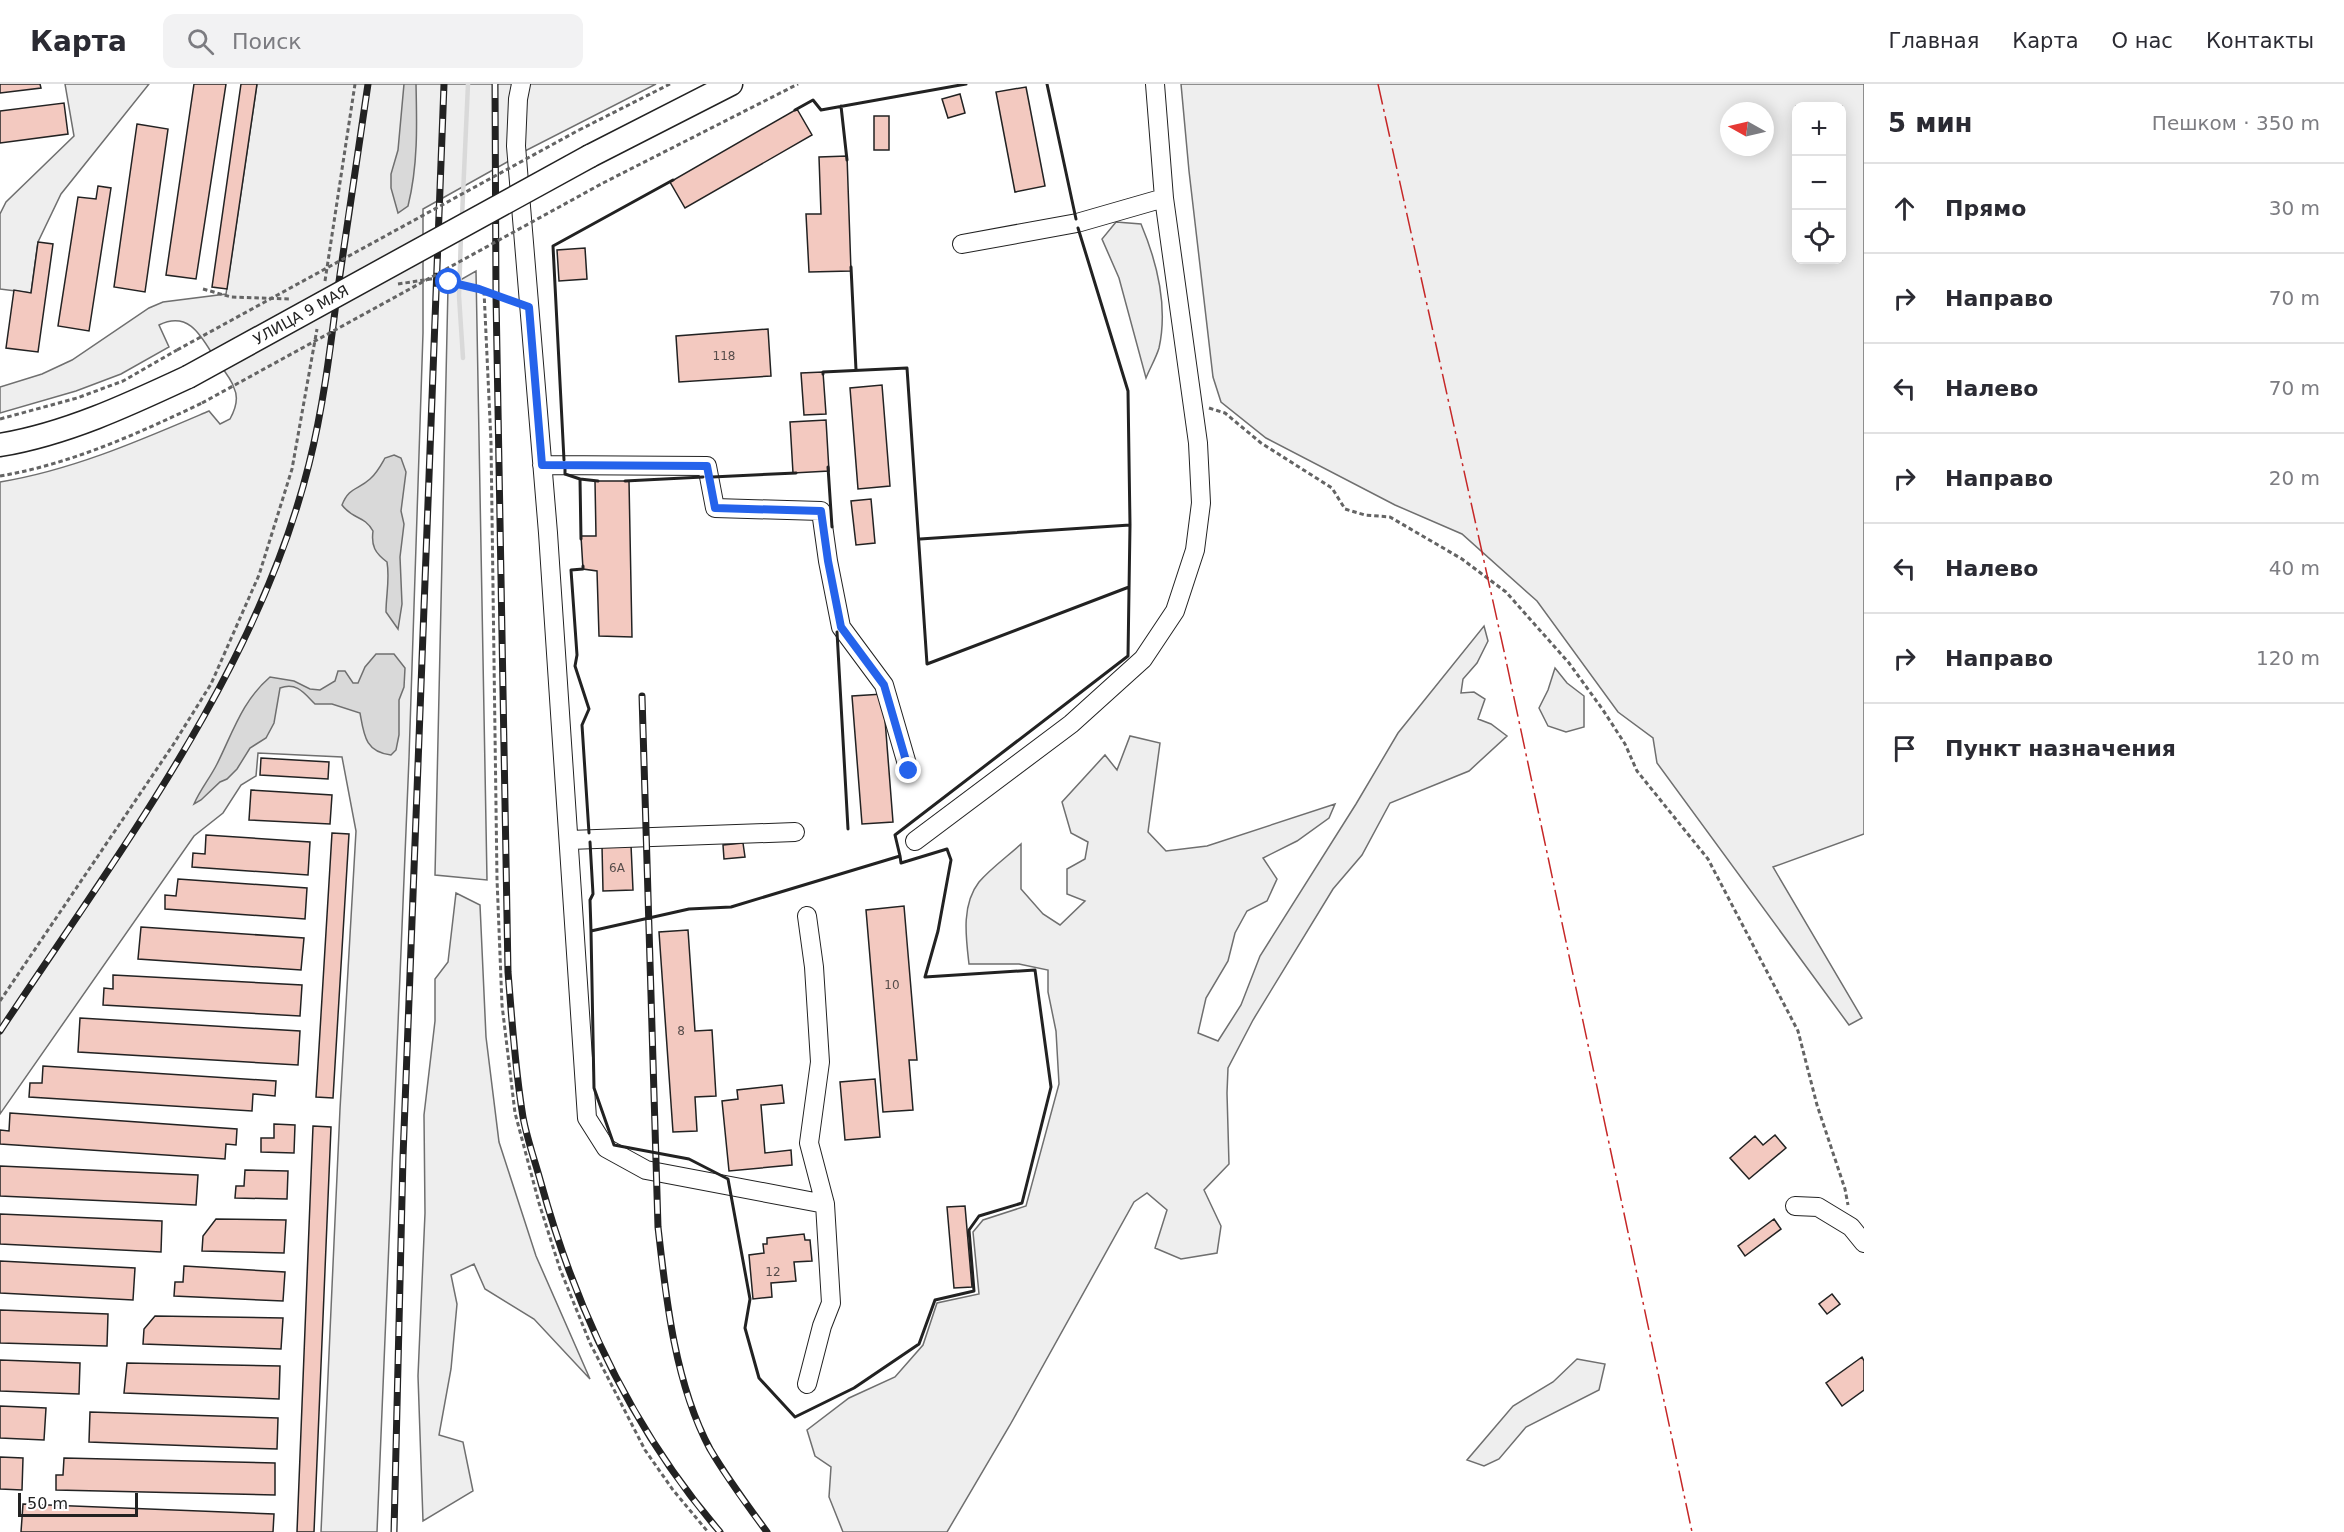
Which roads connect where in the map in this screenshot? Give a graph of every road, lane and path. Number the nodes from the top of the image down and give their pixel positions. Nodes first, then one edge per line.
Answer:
1 (356, 84) edge
2 (521, 84) edge
3 (670, 84) edge
4 (731, 84) edge
5 (798, 84) edge
6 (1155, 84) edge
7 (1164, 198) junction
8 (962, 244) dead end
9 (449, 282) dead end
10 (325, 284) dead end
11 (484, 291) junction
12 (529, 307) junction
13 (319, 319) dead end
14 (1193, 406) junction
15 (0, 419) edge
16 (0, 445) edge
17 (542, 465) junction
18 (0, 476) edge
19 (909, 771) dead end
20 (795, 832) dead end
21 (569, 840) junction
22 (915, 841) dead end
23 (807, 916) dead end
24 (0, 1001) edge
25 (825, 1204) junction
26 (1795, 1206) dead end
27 (1851, 1227) junction
28 (1864, 1243) edge
29 (807, 1384) dead end
30 (708, 1532) edge

1 - 10 path
2 - 12 lane
3 - 15 path, bridge
4 - 16 main road, УЛИЦА 9 МАЯ, bridge
5 - 18 path, bridge
6 - 7 lane
7 - 8 lane
7 - 14 lane
9 - 11 path
11 - 12 path
11 - 30 path
12 - 17 lane
13 - 24 path
14 - 22 lane
14 - 27 path
17 - 19 lane
17 - 21 lane
20 - 21 lane
21 - 25 lane
23 - 25 lane
25 - 29 lane
26 - 27 lane
27 - 28 lane

